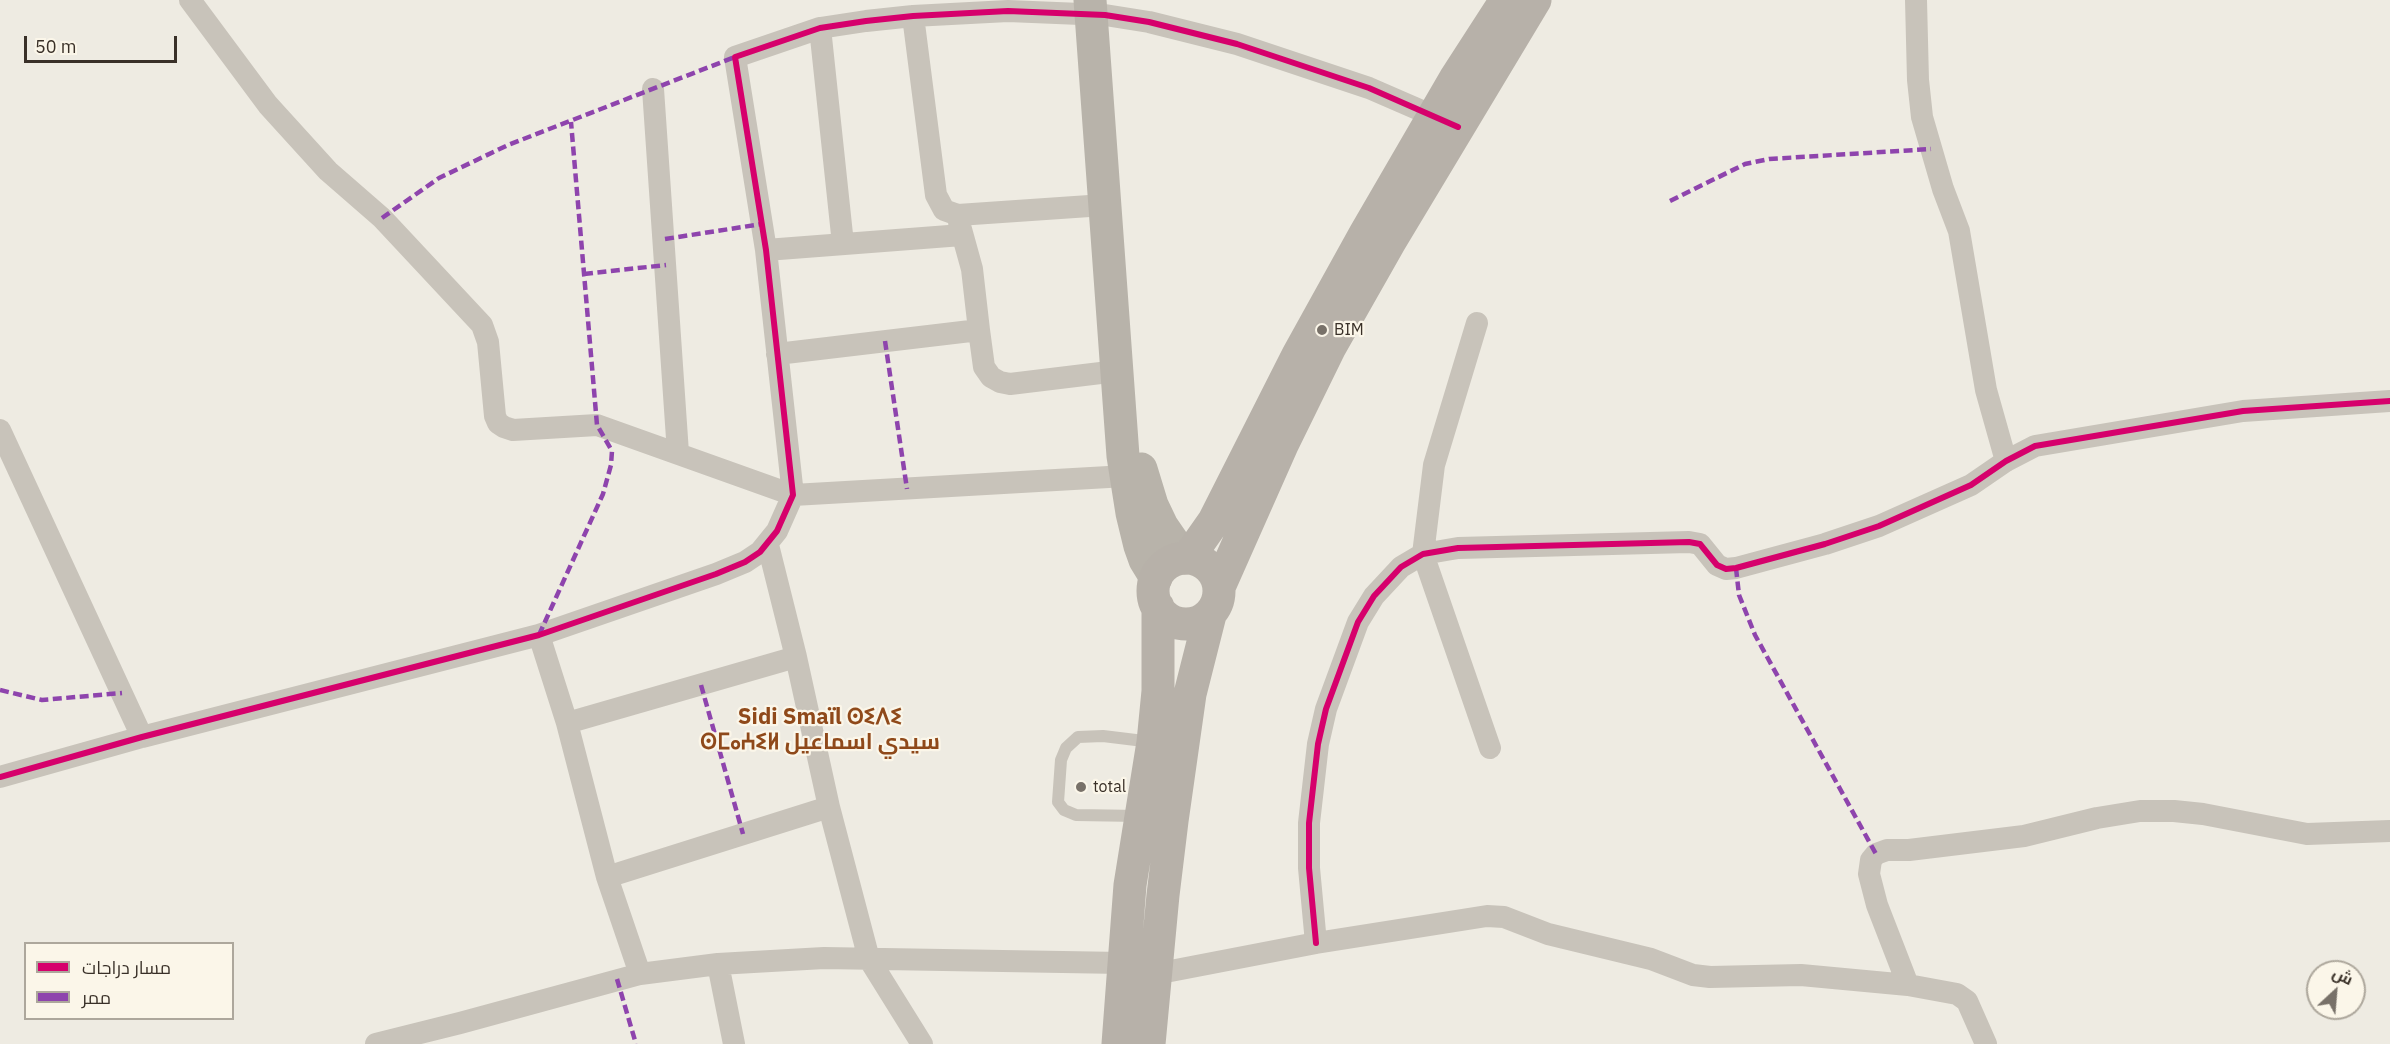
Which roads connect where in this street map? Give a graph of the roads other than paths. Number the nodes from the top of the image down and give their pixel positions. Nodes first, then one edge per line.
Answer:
1 (190, 0) edge
2 (1506, 0) edge
3 (1535, 0) edge
4 (1916, 0) edge
5 (1097, 7) edge
6 (913, 16) junction
7 (820, 28) junction
8 (653, 89) dead end
9 (1446, 121) junction
10 (1104, 205) junction
11 (960, 225) junction
12 (843, 244) junction
13 (766, 250) junction
14 (1477, 323) dead end
15 (979, 330) junction
16 (777, 354) junction
17 (1117, 371) junction
18 (2390, 401) edge
19 (0, 430) edge
20 (678, 453) junction
21 (2006, 461) junction
22 (1126, 476) junction
23 (793, 495) junction
24 (768, 545) junction
25 (1423, 554) junction
26 (1186, 558) junction
27 (1157, 593) junction
28 (1214, 601) junction
29 (539, 635) junction
30 (796, 657) junction
31 (567, 723) junction
32 (142, 737) junction
33 (1153, 742) junction
34 (1490, 748) dead end
35 (0, 777) edge
36 (829, 807) junction
37 (1140, 816) junction
38 (2390, 831) edge
39 (607, 877) junction
40 (1316, 943) junction
41 (869, 959) junction
42 (1122, 963) junction
43 (718, 964) junction
44 (640, 974) junction
45 (1155, 974) junction
46 (1908, 984) junction
47 (375, 1044) edge
48 (734, 1044) edge
49 (922, 1044) edge
50 (1118, 1044) edge
51 (1149, 1044) edge
52 (1986, 1044) edge

1 - 20 street
2 - 9 main road
3 - 9 main road
4 - 21 street
5 - 6 street
5 - 9 street
5 - 10 street
5 - 26 street
6 - 7 street
6 - 11 street
7 - 12 street
7 - 13 street
8 - 20 street
9 - 26 main road
9 - 28 main road
10 - 11 street
10 - 17 street
11 - 12 street
11 - 15 street
12 - 13 street
13 - 16 street
14 - 25 street
15 - 16 street
15 - 17 street
16 - 23 street
17 - 22 street
18 - 21 street
19 - 32 street
20 - 23 street
21 - 25 street
22 - 23 street
22 - 27 street
23 - 24 street
24 - 29 street
24 - 30 street
25 - 34 street
25 - 40 street
26 - 27 main road
26 - 28 main road
27 - 28 main road
27 - 33 main road
28 - 45 main road
29 - 31 street
29 - 32 street
30 - 31 street
30 - 36 street
31 - 39 street
32 - 35 street
33 - 37 main road
33 - 37 lane
36 - 39 street
36 - 41 street
37 - 42 main road
38 - 46 street
39 - 44 street
40 - 45 street
40 - 46 street
41 - 42 street
41 - 43 street
41 - 49 street
42 - 50 main road
43 - 44 street
43 - 48 street
44 - 47 street
45 - 51 main road
46 - 52 street

